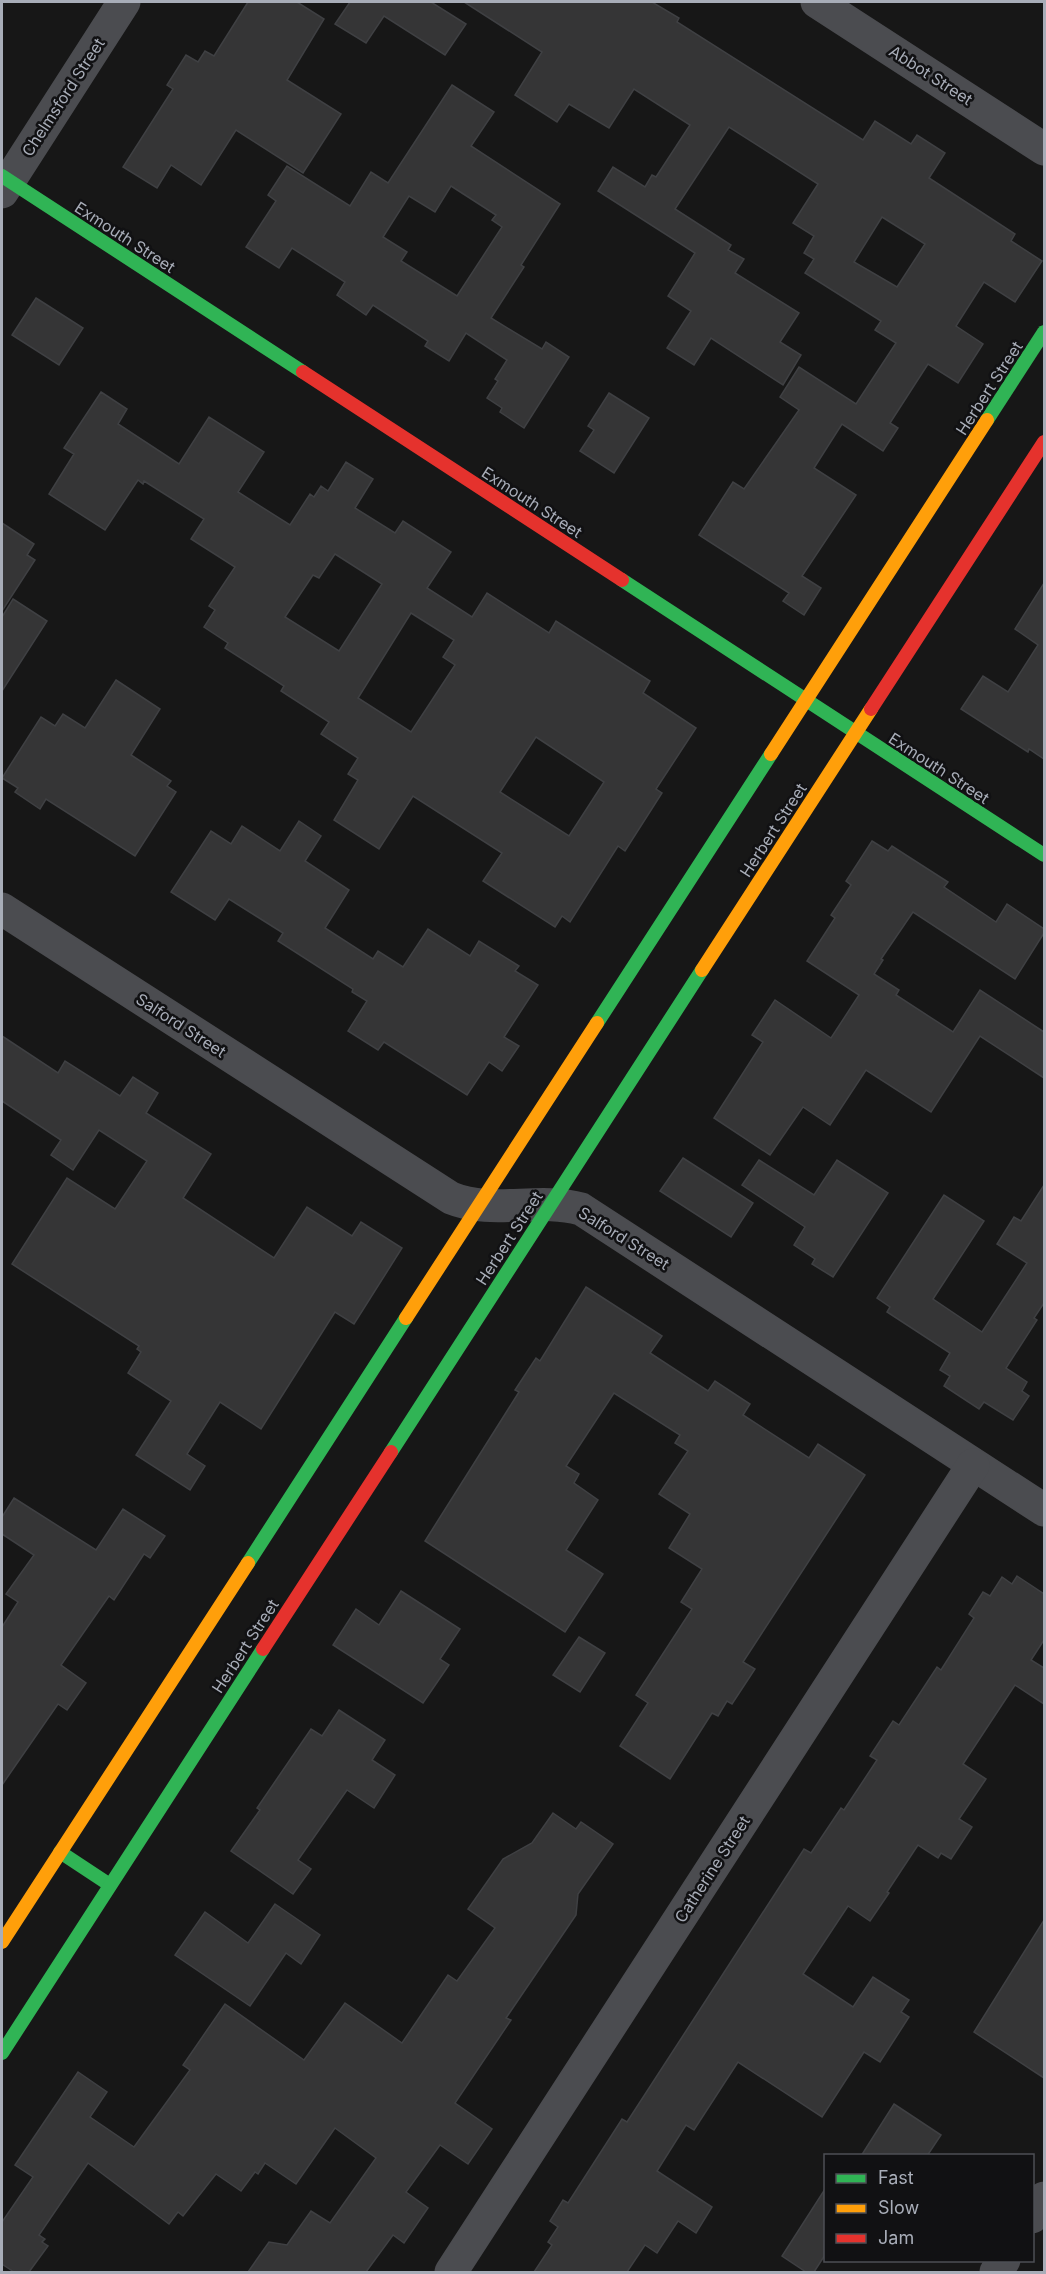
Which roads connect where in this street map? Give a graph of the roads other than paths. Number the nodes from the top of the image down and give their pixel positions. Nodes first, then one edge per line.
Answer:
1 (124, 2) edge
2 (817, 2) edge
3 (1044, 149) edge
4 (4, 183) edge
5 (1044, 332) edge
6 (1044, 442) edge
7 (807, 700) junction
8 (855, 733) junction
9 (1044, 855) edge
10 (2, 909) edge
11 (551, 1204) junction
12 (480, 1206) junction
13 (974, 1465) junction
14 (1044, 1510) edge
15 (60, 1852) junction
16 (110, 1884) junction
17 (2, 1942) edge
18 (2, 2053) edge
19 (1044, 2198) edge
20 (1034, 2214) edge
21 (451, 2272) edge

1 - 4 street, Chelmsford Street
2 - 3 street, Abbot Street
4 - 7 street, Exmouth Street
5 - 7 street, Herbert Street
6 - 8 street, Herbert Street
7 - 8 street, Exmouth Street
7 - 12 street, Herbert Street
8 - 9 street, Exmouth Street
8 - 11 street, Herbert Street
10 - 12 street, Salford Street
11 - 12 street, Salford Street
11 - 13 street, Salford Street
11 - 16 street, Herbert Street
12 - 15 street, Herbert Street
13 - 14 street, Salford Street
13 - 21 street, Catherine Street
15 - 16 street
15 - 17 street, Herbert Street
16 - 18 street, Herbert Street
19 - 20 street

